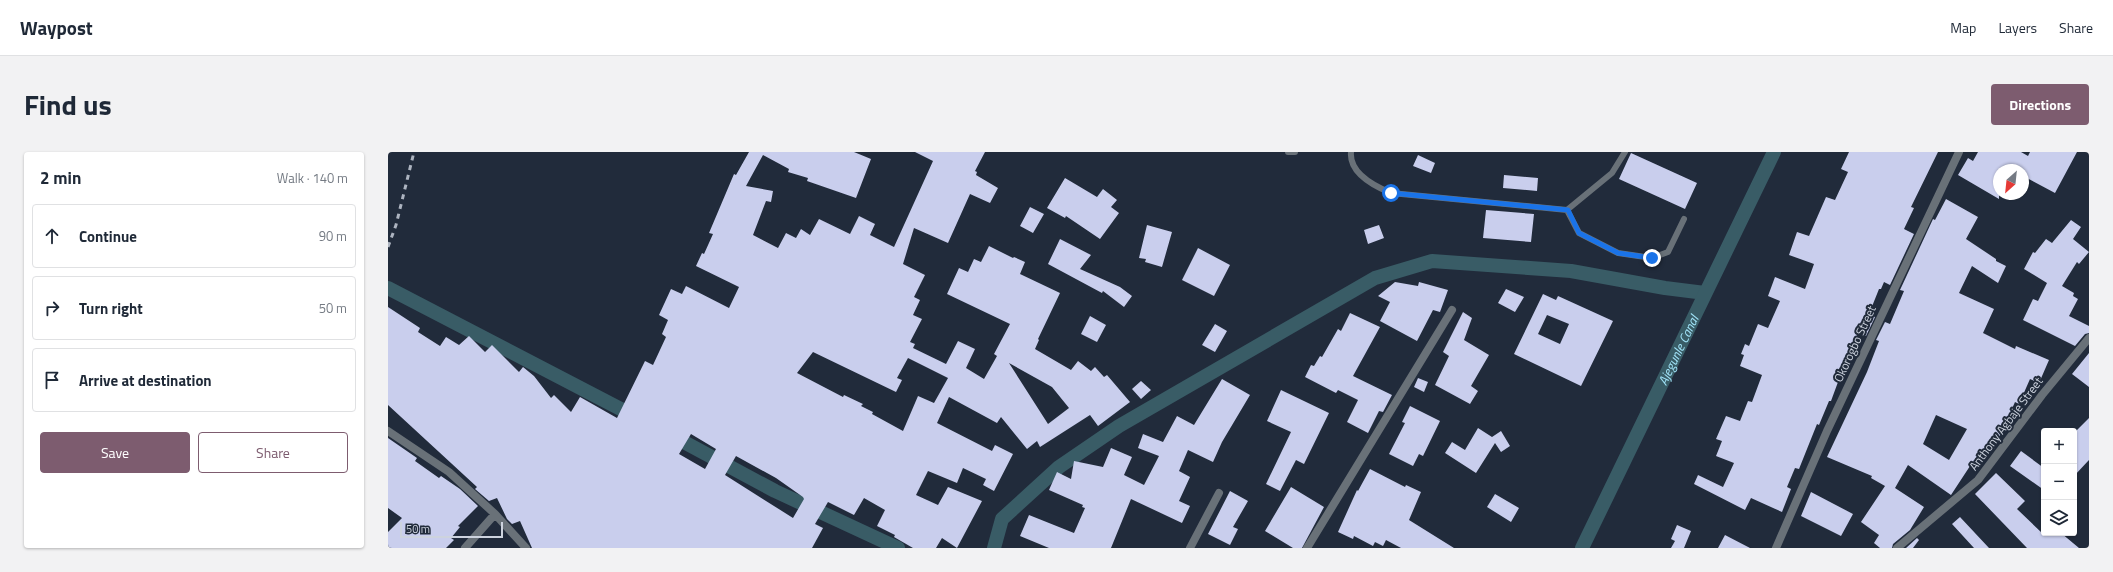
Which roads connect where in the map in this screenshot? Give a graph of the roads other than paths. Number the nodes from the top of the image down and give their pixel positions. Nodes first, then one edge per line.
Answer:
1 (1288, 152) edge
2 (1295, 152) edge
3 (1351, 152) edge
4 (1624, 152) edge
5 (1959, 152) edge
6 (1568, 210) junction
7 (1684, 219) dead end
8 (1452, 310) dead end
9 (2089, 338) edge
10 (388, 431) edge
11 (1219, 493) dead end
12 (496, 514) junction
13 (465, 548) edge
14 (526, 548) edge
15 (1190, 548) edge
16 (1307, 548) edge
17 (1776, 548) edge
18 (1897, 548) edge

1 - 2 lane
3 - 6 lane
4 - 6 lane
5 - 17 street, Okorogbo Street
6 - 7 lane
8 - 16 street
9 - 18 street, Anthony Agbaje Street
10 - 12 street
11 - 15 street
12 - 13 street
12 - 14 street

